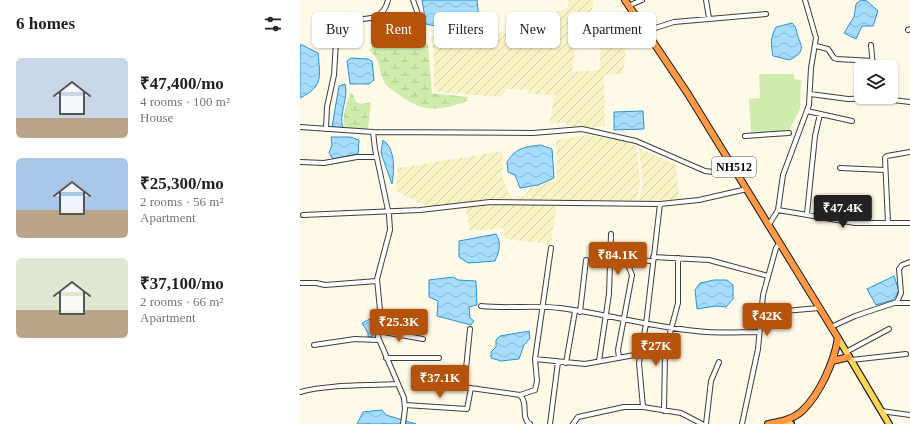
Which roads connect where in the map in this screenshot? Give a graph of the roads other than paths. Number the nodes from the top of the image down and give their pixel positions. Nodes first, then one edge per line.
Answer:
1 (388, 0) edge
2 (413, 0) edge
3 (624, 0) edge
4 (642, 0) edge
5 (706, 0) edge
6 (805, 0) edge
7 (628, 6) junction
8 (417, 12) edge
9 (632, 12) edge
10 (766, 14) dead end
11 (708, 18) junction
12 (656, 28) edge
13 (871, 45) dead end
14 (816, 46) junction
15 (656, 47) edge
16 (855, 60) edge
17 (873, 60) edge
18 (810, 94) junction
19 (854, 99) edge
20 (898, 101) edge
21 (910, 102) edge
22 (807, 111) junction
23 (820, 114) junction
24 (852, 121) dead end
25 (300, 127) edge
26 (326, 129) junction
27 (373, 132) junction
28 (789, 133) dead end
29 (745, 136) dead end
30 (910, 152) edge
31 (376, 157) junction
32 (300, 162) edge
33 (840, 168) dead end
34 (736, 170) junction
35 (885, 170) junction
36 (746, 189) junction
37 (660, 204) junction
38 (778, 210) junction
39 (388, 211) junction
40 (807, 214) junction
41 (303, 215) dead end
42 (888, 223) junction
43 (910, 223) edge
44 (768, 226) junction
45 (611, 234) dead end
46 (779, 244) junction
47 (551, 248) dead end
48 (678, 258) junction
49 (653, 259) junction
50 (586, 260) dead end
51 (910, 262) edge
52 (768, 276) junction
53 (377, 281) junction
54 (300, 283) edge
55 (894, 303) junction
56 (910, 303) edge
57 (481, 306) dead end
58 (543, 307) junction
59 (819, 308) junction
60 (574, 311) junction
61 (580, 312) junction
62 (761, 313) junction
63 (607, 316) junction
64 (624, 319) junction
65 (646, 324) junction
66 (672, 327) junction
67 (831, 327) junction
68 (470, 329) dead end
69 (890, 330) dead end
70 (378, 331) junction
71 (759, 332) junction
72 (838, 338) junction
73 (423, 339) dead end
74 (378, 340) junction
75 (314, 344) dead end
76 (640, 354) junction
77 (906, 354) dead end
78 (849, 356) junction
79 (386, 358) junction
80 (439, 358) dead end
81 (619, 358) junction
82 (535, 359) junction
83 (599, 361) junction
84 (832, 361) junction
85 (558, 362) junction
86 (719, 362) dead end
87 (566, 363) junction
88 (397, 384) junction
89 (448, 386) dead end
90 (464, 388) junction
91 (470, 388) junction
92 (300, 392) edge
93 (520, 395) junction
94 (405, 407) junction
95 (642, 407) junction
96 (664, 411) junction
97 (881, 411) junction
98 (910, 415) edge
99 (783, 422) junction
100 (403, 424) edge
101 (530, 424) edge
102 (550, 424) edge
103 (573, 424) edge
104 (702, 424) edge
105 (706, 424) edge
106 (742, 424) edge
107 (768, 424) edge
108 (791, 424) edge
109 (889, 424) edge

1 - 26 street
2 - 8 street
3 - 7 highway, NH512
4 - 7 street
5 - 11 street
6 - 14 street
7 - 9 highway, NH512
10 - 11 street
11 - 12 street
13 - 17 street
14 - 16 street
14 - 18 street
15 - 34 highway, NH512
18 - 19 street
18 - 22 street
20 - 21 street
22 - 23 street
22 - 38 street
23 - 24 street
23 - 40 street
25 - 26 street
26 - 27 street
27 - 31 street
27 - 34 street
28 - 29 street
30 - 35 street
31 - 32 street
31 - 39 street
33 - 35 street
34 - 36 highway, NH512
35 - 42 street
36 - 37 street
36 - 44 highway, NH512
37 - 39 street
37 - 49 street
38 - 40 street
38 - 44 street
39 - 41 street
39 - 53 street
40 - 42 street
42 - 43 street
44 - 46 highway, NH512
45 - 63 street
46 - 52 street
46 - 59 highway, NH512
47 - 58 street
48 - 49 street
48 - 52 street
48 - 66 street
49 - 64 street
49 - 65 street
50 - 61 street
51 - 55 street
52 - 62 street
53 - 54 street
53 - 70 street
55 - 56 street
55 - 67 street
57 - 58 street
58 - 60 street
58 - 82 street
59 - 62 street
59 - 67 highway, NH512
60 - 61 street
60 - 87 street
61 - 63 street
62 - 71 street
63 - 64 street
63 - 83 street
64 - 65 street
64 - 81 street
65 - 66 street
65 - 76 street
66 - 71 street
66 - 96 street
67 - 72 highway, NH512
68 - 90 street
69 - 78 street
70 - 73 street
70 - 74 street
71 - 106 street
72 - 78 main road
72 - 84 highway
74 - 75 street
74 - 79 street
76 - 81 street
76 - 95 street
77 - 78 street
78 - 84 highway
78 - 97 main road
79 - 80 street
79 - 88 street
81 - 83 street
82 - 85 street
82 - 93 street
83 - 87 street
84 - 99 highway
85 - 87 street
85 - 102 street
86 - 105 street
88 - 92 street
88 - 94 street
89 - 90 street
90 - 91 street
91 - 93 street
91 - 94 street
93 - 101 street
94 - 100 street
95 - 96 street
95 - 103 street
96 - 104 street
97 - 98 street
97 - 109 main road
99 - 107 highway
99 - 108 main road

